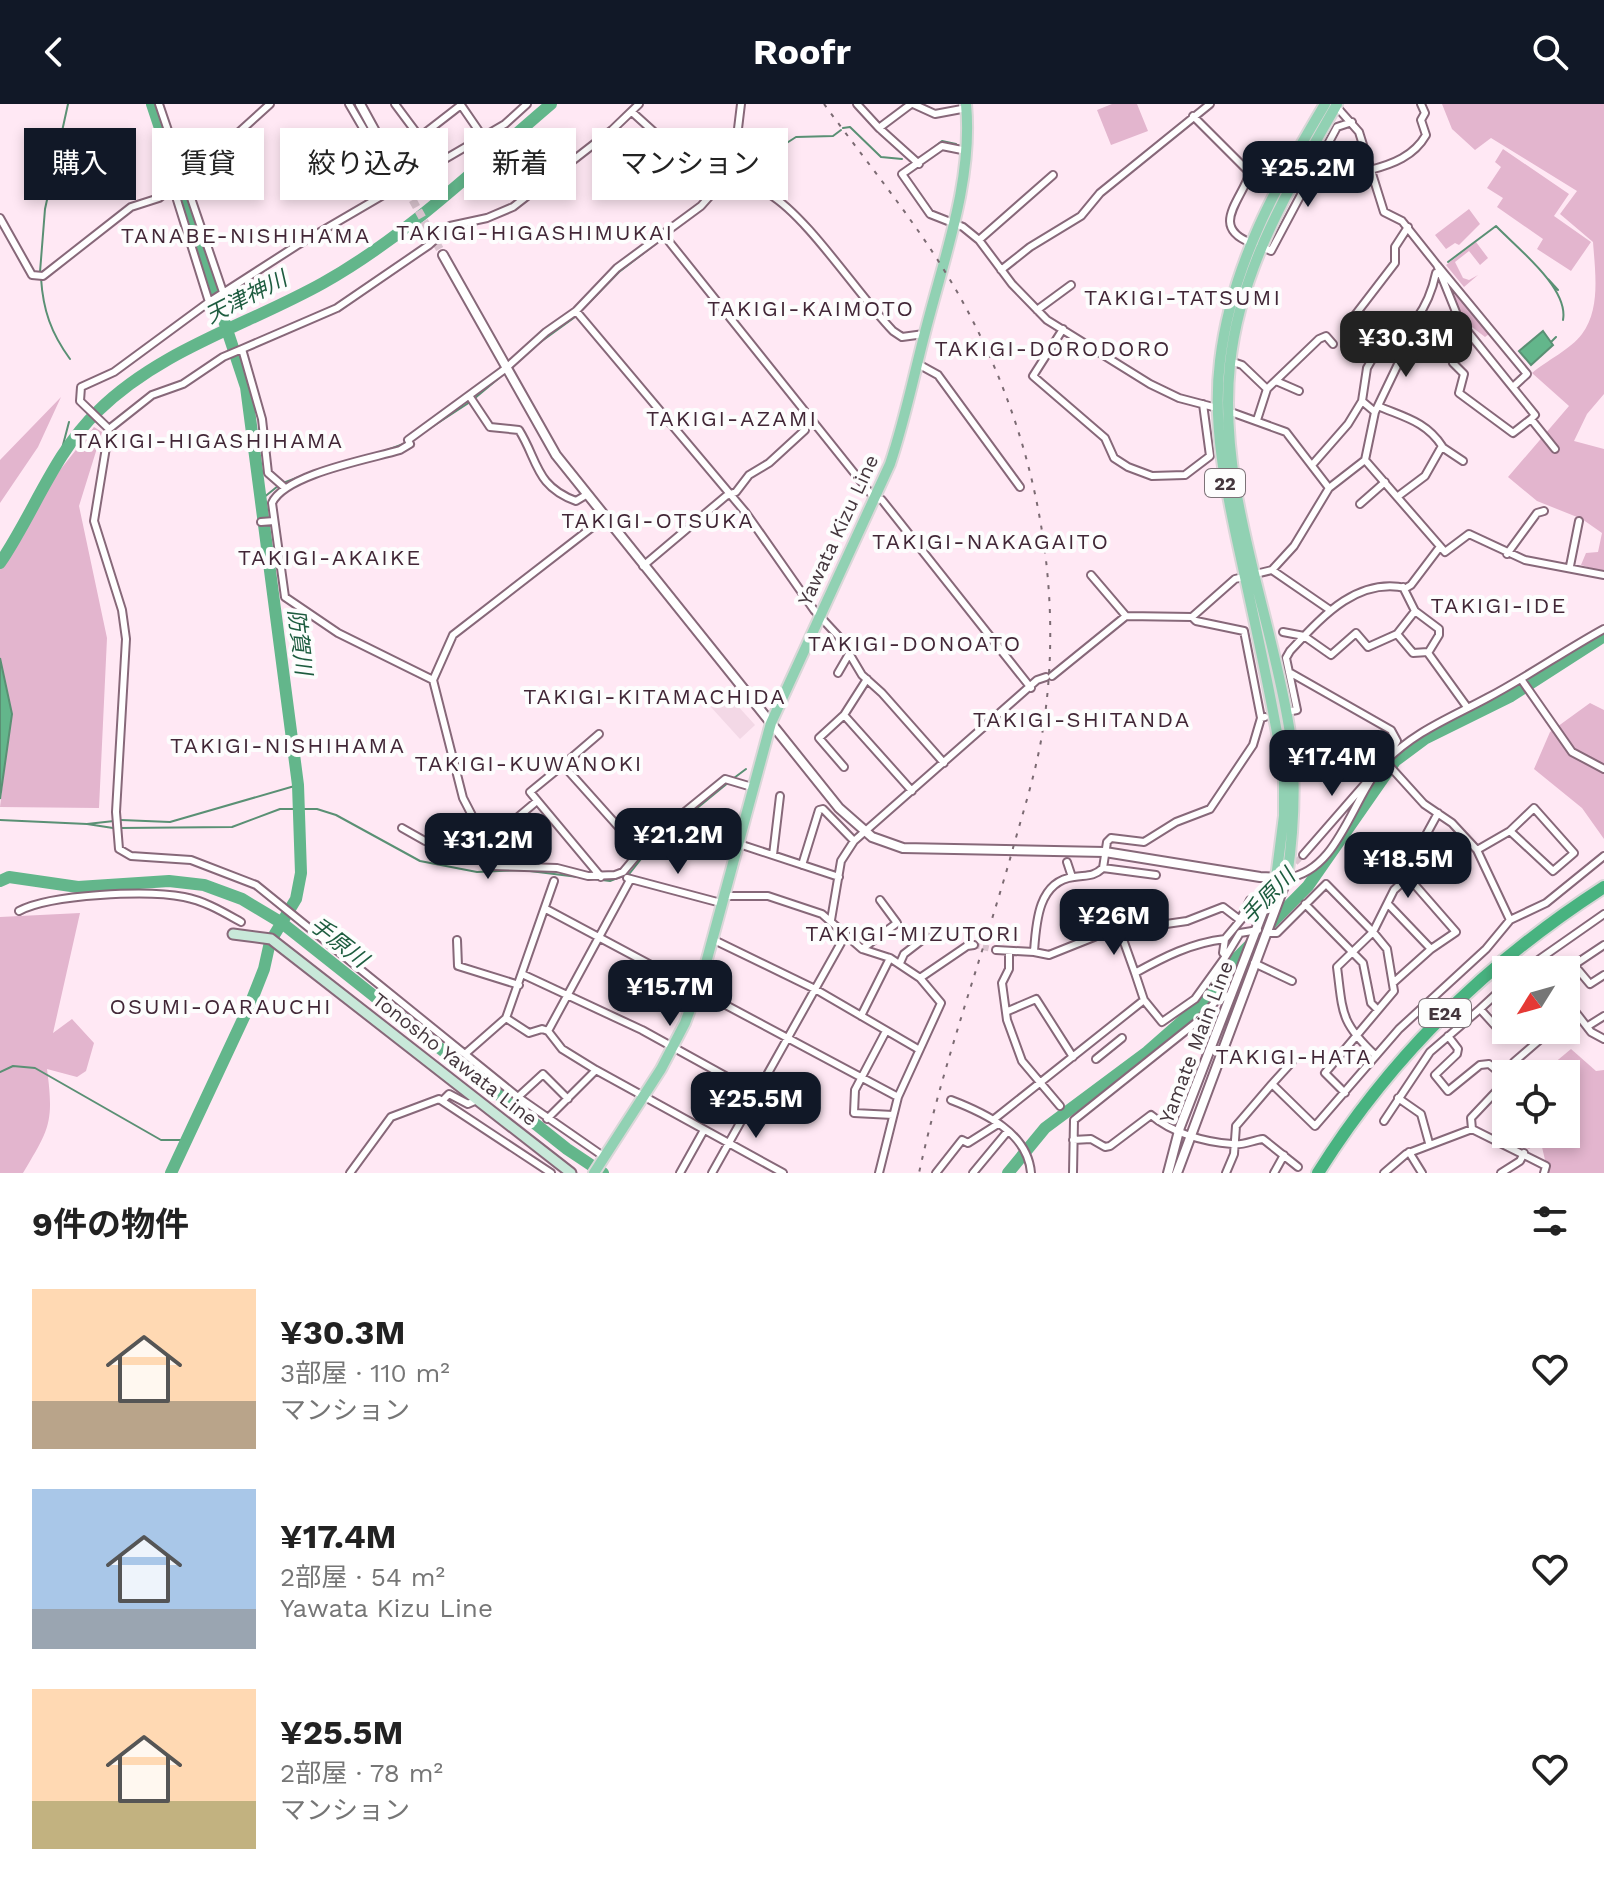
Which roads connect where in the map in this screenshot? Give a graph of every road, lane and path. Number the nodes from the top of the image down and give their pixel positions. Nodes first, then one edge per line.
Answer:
1 (159, 104) edge
2 (270, 104) edge
3 (349, 104) edge
4 (360, 104) edge
5 (395, 104) edge
6 (447, 104) edge
7 (527, 104) edge
8 (639, 104) edge
9 (741, 104) edge
10 (857, 104) edge
11 (912, 104) edge
12 (1210, 104) edge
13 (1333, 104) edge
14 (1421, 104) edge
15 (966, 106) edge
16 (453, 111) junction
17 (632, 112) junction
18 (1193, 116) junction
19 (1352, 122) junction
20 (167, 128) edge
21 (244, 128) edge
22 (364, 128) edge
23 (372, 128) edge
24 (414, 128) edge
25 (431, 128) edge
26 (477, 128) edge
27 (498, 128) edge
28 (650, 128) edge
29 (739, 128) edge
30 (879, 128) junction
31 (967, 151) junction
32 (919, 164) junction
33 (1370, 170) junction
34 (1053, 175) dead end
35 (192, 200) edge
36 (374, 200) edge
37 (704, 200) edge
38 (775, 200) edge
39 (0, 218) edge
40 (953, 222) junction
41 (1408, 227) junction
42 (665, 236) junction
43 (979, 240) junction
44 (1255, 245) junction
45 (443, 255) tunnel mouth
46 (1437, 267) junction
47 (1001, 270) junction
48 (1071, 285) dead end
49 (223, 292) junction
50 (209, 302) junction
51 (1037, 310) junction
52 (578, 313) junction
53 (1063, 329) junction
54 (924, 334) junction
55 (1472, 337) junction
56 (1397, 342) junction
57 (1333, 344) dead end
58 (242, 349) junction
59 (1378, 349) junction
60 (1230, 361) junction
61 (918, 364) junction
62 (505, 369) junction
63 (1276, 381) junction
64 (1513, 387) junction
65 (1267, 389) junction
66 (1299, 391) dead end
67 (472, 399) junction
68 (1362, 401) junction
69 (1203, 404) junction
70 (1377, 409) junction
71 (1223, 410) junction
72 (1531, 419) junction
73 (1257, 420) junction
74 (109, 429) junction
75 (805, 430) dead end
76 (1442, 447) junction
77 (1555, 449) dead end
78 (1365, 460) junction
79 (1463, 461) dead end
80 (1313, 464) junction
81 (1385, 482) junction
82 (284, 487) junction
83 (1020, 487) dead end
84 (1329, 488) junction
85 (731, 494) junction
86 (586, 495) junction
87 (1397, 497) junction
88 (875, 499) junction
89 (1360, 504) dead end
90 (1544, 511) dead end
91 (604, 518) junction
92 (272, 521) junction
93 (1579, 521) dead end
94 (261, 522) dead end
95 (1439, 548) junction
96 (1507, 554) junction
97 (643, 566) junction
98 (1570, 566) junction
99 (1272, 570) junction
100 (1091, 575) dead end
101 (1250, 575) junction
102 (1604, 575) edge
103 (1403, 587) junction
104 (1330, 610) junction
105 (1415, 611) junction
106 (819, 615) junction
107 (1126, 616) junction
108 (1192, 617) junction
109 (1604, 629) edge
110 (1283, 632) dead end
111 (1397, 634) junction
112 (1304, 636) junction
113 (1428, 652) junction
114 (849, 654) junction
115 (838, 668) dead end
116 (1289, 672) junction
117 (867, 679) junction
118 (1521, 679) junction
119 (433, 680) junction
120 (1031, 688) junction
121 (1467, 707) junction
122 (1292, 711) dead end
123 (844, 715) junction
124 (771, 723) junction
125 (599, 734) dead end
126 (944, 763) junction
127 (1385, 764) junction
128 (563, 765) junction
129 (844, 767) dead end
130 (1604, 769) edge
131 (752, 787) junction
132 (912, 791) junction
133 (780, 796) dead end
134 (537, 801) junction
135 (1438, 813) junction
136 (478, 827) dead end
137 (402, 828) dead end
138 (1510, 831) junction
139 (864, 832) junction
140 (854, 841) junction
141 (481, 843) dead end
142 (736, 843) junction
143 (1477, 850) junction
144 (640, 851) junction
145 (1105, 852) junction
146 (773, 855) junction
147 (1303, 855) tunnel mouth
148 (1604, 856) edge
149 (482, 857) junction
150 (1067, 862) dead end
151 (802, 865) junction
152 (535, 866) junction
153 (1103, 868) junction
154 (1156, 875) dead end
155 (626, 876) junction
156 (601, 877) junction
157 (839, 877) junction
158 (1072, 877) junction
159 (1408, 877) junction
160 (1281, 878) junction
161 (554, 881) dead end
162 (1604, 889) edge
163 (722, 899) junction
164 (880, 900) dead end
165 (1250, 900) tunnel mouth
166 (1305, 904) junction
167 (1388, 904) junction
168 (546, 909) junction
169 (1250, 909) tunnel mouth
170 (19, 911) dead end
171 (1604, 914) edge
172 (831, 920) junction
173 (1240, 920) junction
174 (1510, 920) junction
175 (241, 922) dead end
176 (1120, 931) junction
177 (1262, 932) junction
178 (1373, 932) junction
179 (233, 934) dead end
180 (846, 934) junction
181 (926, 937) dead end
182 (601, 938) junction
183 (712, 939) junction
184 (1225, 939) junction
185 (457, 940) dead end
186 (974, 945) tunnel mouth
187 (1604, 945) edge
188 (862, 949) junction
189 (1431, 949) junction
190 (996, 950) tunnel mouth
191 (1009, 952) junction
192 (1034, 952) junction
193 (1352, 952) junction
194 (1226, 956) junction
195 (1544, 956) edge
196 (890, 958) junction
197 (900, 963) junction
198 (1254, 963) junction
199 (1135, 973) junction
200 (522, 974) junction
201 (1604, 975) edge
202 (920, 978) junction
203 (1292, 981) dead end
204 (1393, 983) junction
205 (519, 985) junction
206 (815, 989) junction
207 (698, 990) junction
208 (1232, 994) junction
209 (568, 995) junction
210 (1492, 998) edge
211 (1144, 1000) junction
212 (1480, 1009) junction
213 (1378, 1010) junction
214 (1008, 1011) junction
215 (861, 1016) junction
216 (1604, 1016) edge
217 (1580, 1017) edge
218 (506, 1018) junction
219 (1492, 1022) edge
220 (1588, 1026) junction
221 (548, 1031) junction
222 (886, 1031) junction
223 (1100, 1035) junction
224 (1356, 1036) junction
225 (1448, 1036) junction
226 (786, 1038) junction
227 (1122, 1038) dead end
228 (1604, 1039) edge
229 (1535, 1044) edge
230 (673, 1047) junction
231 (1109, 1048) junction
232 (918, 1049) junction
233 (465, 1054) junction
234 (1375, 1055) junction
235 (1073, 1057) junction
236 (1096, 1059) dead end
237 (1516, 1060) edge
238 (1292, 1062) dead end
239 (1492, 1066) edge
240 (596, 1070) junction
241 (861, 1077) junction
242 (1040, 1083) junction
243 (1272, 1084) junction
244 (756, 1093) junction
245 (1345, 1093) junction
246 (1492, 1095) edge
247 (644, 1096) junction
248 (518, 1097) junction
249 (898, 1097) junction
250 (1398, 1098) junction
251 (568, 1099) junction
252 (443, 1100) junction
253 (477, 1100) junction
254 (951, 1100) dead end
255 (1060, 1106) dead end
256 (893, 1115) junction
257 (547, 1119) junction
258 (1384, 1121) dead end
259 (995, 1122) junction
260 (1472, 1129) junction
261 (704, 1130) junction
262 (1007, 1132) junction
263 (1177, 1134) junction
264 (1188, 1134) junction
265 (1073, 1140) junction
266 (730, 1143) junction
267 (1429, 1143) junction
268 (1232, 1144) junction
269 (1409, 1152) junction
270 (1524, 1153) junction
271 (1284, 1155) junction
272 (602, 1158) junction
273 (767, 1164) junction
274 (1298, 1167) dead end
275 (350, 1173) edge
276 (551, 1173) edge
277 (571, 1173) edge
278 (594, 1173) edge
279 (680, 1173) edge
280 (712, 1173) edge
281 (768, 1173) edge
282 (783, 1173) edge
283 (879, 1173) edge
284 (936, 1173) edge
285 (973, 1173) edge
286 (1031, 1173) edge
287 (1073, 1173) edge
288 (1168, 1173) edge
289 (1177, 1173) edge
290 (1226, 1173) edge
291 (1274, 1173) edge
292 (1321, 1173) edge
293 (1384, 1173) edge
294 (1422, 1173) edge
295 (1501, 1173) edge
296 (1544, 1173) edge

1 - 20 street
2 - 21 street
3 - 22 street
4 - 23 street
5 - 24 street
6 - 16 street
7 - 27 street
8 - 17 street
9 - 29 street
10 - 30 street
11 - 15 street
11 - 30 street
12 - 18 street
13 - 19 street
13 - 44 main road, 22
14 - 33 street
15 - 31 main road, Yawata Kizu Line
16 - 25 street
16 - 26 street
17 - 28 street
17 - 58 street
18 - 44 street
18 - 47 street
19 - 33 street
19 - 44 street
30 - 32 street
31 - 32 street
31 - 40 main road, Yawata Kizu Line
32 - 40 street
33 - 41 street
34 - 43 street
35 - 49 street
36 - 49 street
37 - 42 street
38 - 54 street
39 - 50 street
40 - 43 street
40 - 54 main road, Yawata Kizu Line
41 - 46 street
41 - 59 street
42 - 52 street
42 - 88 street
43 - 47 street
44 - 60 main road, 22
44 - 71 main road, 22
45 - 62 street
46 - 55 street
46 - 56 street
46 - 64 street
47 - 51 street
48 - 51 street
49 - 50 street
50 - 74 street
51 - 53 street
52 - 62 street
52 - 85 street
53 - 69 street
53 - 69 street
54 - 61 main road, Yawata Kizu Line
55 - 64 street
55 - 72 street
56 - 59 street
56 - 70 street
57 - 63 street
58 - 74 street
58 - 82 street
59 - 68 street
60 - 65 street
60 - 71 main road, 22
61 - 83 street
61 - 88 main road, Yawata Kizu Line
62 - 67 street
62 - 86 street
63 - 65 street
63 - 66 street
64 - 72 street
65 - 73 street
67 - 82 street
67 - 86 street
68 - 70 street
68 - 80 street
69 - 71 street
70 - 76 street
70 - 78 street
71 - 73 street
71 - 101 main road, 22
72 - 77 street
73 - 80 street
74 - 233 street
75 - 85 street
76 - 79 street
76 - 87 street
78 - 81 street
78 - 84 street
80 - 84 street
81 - 87 street
81 - 89 street
82 - 92 street
84 - 99 street
85 - 97 street
85 - 106 street
86 - 91 street
87 - 95 street
88 - 106 main road, Yawata Kizu Line
88 - 120 street
90 - 96 street
91 - 97 street
91 - 119 street
92 - 94 street
92 - 119 street
93 - 98 street
95 - 96 street
95 - 103 street
96 - 98 street
97 - 124 street
98 - 102 street
99 - 101 street
99 - 104 street
100 - 107 street
101 - 108 street
101 - 160 main road, 22
103 - 104 street
103 - 105 street
104 - 112 street
105 - 111 street
105 - 113 street
106 - 114 street
106 - 124 main road, Yawata Kizu Line
107 - 108 street
107 - 120 street
108 - 145 street
109 - 118 street
110 - 112 street
111 - 112 street
111 - 113 street
112 - 116 street
113 - 121 street
114 - 115 street
114 - 117 street
116 - 122 street
116 - 127 street
117 - 123 street
117 - 126 street
118 - 121 street
118 - 130 street
119 - 136 street
120 - 126 street
121 - 127 street
123 - 129 street
123 - 132 street
124 - 131 main road, Yawata Kizu Line
124 - 139 street
125 - 128 street
126 - 132 street
127 - 135 street
127 - 147 street
127 - 160 street
128 - 134 street
128 - 144 street
131 - 142 main road, Yawata Kizu Line
131 - 144 street
132 - 139 street
133 - 146 street
134 - 152 street
134 - 156 street
135 - 143 street
135 - 159 street
137 - 149 street
138 - 138 street
138 - 143 street
139 - 140 street
139 - 145 street
140 - 151 street
140 - 157 street
141 - 149 street
142 - 146 street
142 - 163 main road, Yawata Kizu Line
143 - 174 street
144 - 155 street
145 - 153 street
145 - 160 street
146 - 151 street
148 - 174 street
149 - 152 street
150 - 158 street
151 - 157 street
152 - 156 street
153 - 154 street
153 - 158 street
155 - 156 street
155 - 163 street
155 - 182 street
157 - 172 street
158 - 192 street
159 - 167 street
159 - 189 street
160 - 177 street, Yamate Main Line
160 - 177 street, Yamate Main Line
161 - 168 street
162 - 292 highway, E24
163 - 172 street
163 - 183 main road, Yawata Kizu Line
164 - 188 street
165 - 173 street
166 - 177 street
166 - 178 street
166 - 193 street
167 - 178 street
167 - 189 street
168 - 182 street
168 - 200 street
169 - 173 street
170 - 175 street
171 - 195 street
172 - 180 street
173 - 176 street
173 - 184 street
174 - 234 street
176 - 192 street
176 - 199 street
177 - 194 street
177 - 198 street, Yamate Main Line
177 - 208 street, Yamate Main Line
178 - 193 street
178 - 204 street
179 - 253 main road, Tonosho Yawata Line
180 - 188 street
180 - 206 street
181 - 197 street
182 - 207 street
182 - 209 street
183 - 206 street
183 - 207 main road, Yawata Kizu Line
184 - 194 street
184 - 199 street
185 - 205 street
186 - 202 street
187 - 201 street
188 - 196 street
189 - 204 street
190 - 191 street
191 - 192 street
191 - 214 street
193 - 213 street
193 - 224 street
194 - 211 street
196 - 197 street
196 - 215 street
197 - 202 street
198 - 203 street
198 - 264 street, Yamate Main Line
199 - 211 street
200 - 205 street
200 - 209 street
202 - 232 street
204 - 213 street
205 - 218 street
206 - 215 street
206 - 226 street
207 - 226 street
207 - 230 main road, Yawata Kizu Line
208 - 263 street, Yamate Main Line
208 - 265 street
209 - 221 street
209 - 230 street
210 - 212 street
211 - 223 street
212 - 219 street
212 - 225 street
213 - 224 street
214 - 235 street
214 - 242 street
215 - 222 street
216 - 220 street
217 - 220 street
218 - 221 street
218 - 233 street
220 - 228 street
221 - 240 street
222 - 232 street
222 - 241 street
223 - 231 street
223 - 235 street
224 - 234 street
224 - 245 street
225 - 239 street
225 - 250 street
226 - 241 street
226 - 244 street
227 - 231 street
229 - 237 street
230 - 244 street
230 - 247 main road, Yawata Kizu Line
231 - 236 street
232 - 249 street
233 - 248 street
234 - 245 street
235 - 242 street
238 - 243 street
240 - 247 street
240 - 251 street
241 - 249 street
241 - 256 street
242 - 255 street
242 - 259 street
243 - 245 street
243 - 268 street
244 - 266 street
246 - 260 street
247 - 261 street
247 - 272 main road, Yawata Kizu Line
248 - 251 street
248 - 257 street
249 - 256 street
250 - 258 street
250 - 267 street
251 - 257 street
252 - 253 street
252 - 275 street
252 - 276 street
253 - 277 main road, Tonosho Yawata Line
254 - 259 street
256 - 283 street
257 - 272 street
259 - 262 street
259 - 284 street
260 - 267 street
260 - 270 street
261 - 266 street
261 - 279 street
262 - 285 street
262 - 286 street
263 - 264 street
263 - 265 street
263 - 288 street, Yamate Main Line
264 - 268 street
264 - 289 street, Yamate Main Line
265 - 287 street
266 - 273 street
266 - 280 street
267 - 269 street
268 - 271 street
268 - 290 street
269 - 293 street
269 - 294 street
270 - 295 street
270 - 296 street
271 - 274 street
271 - 291 street
272 - 278 main road, Yawata Kizu Line
273 - 281 street
273 - 282 street

